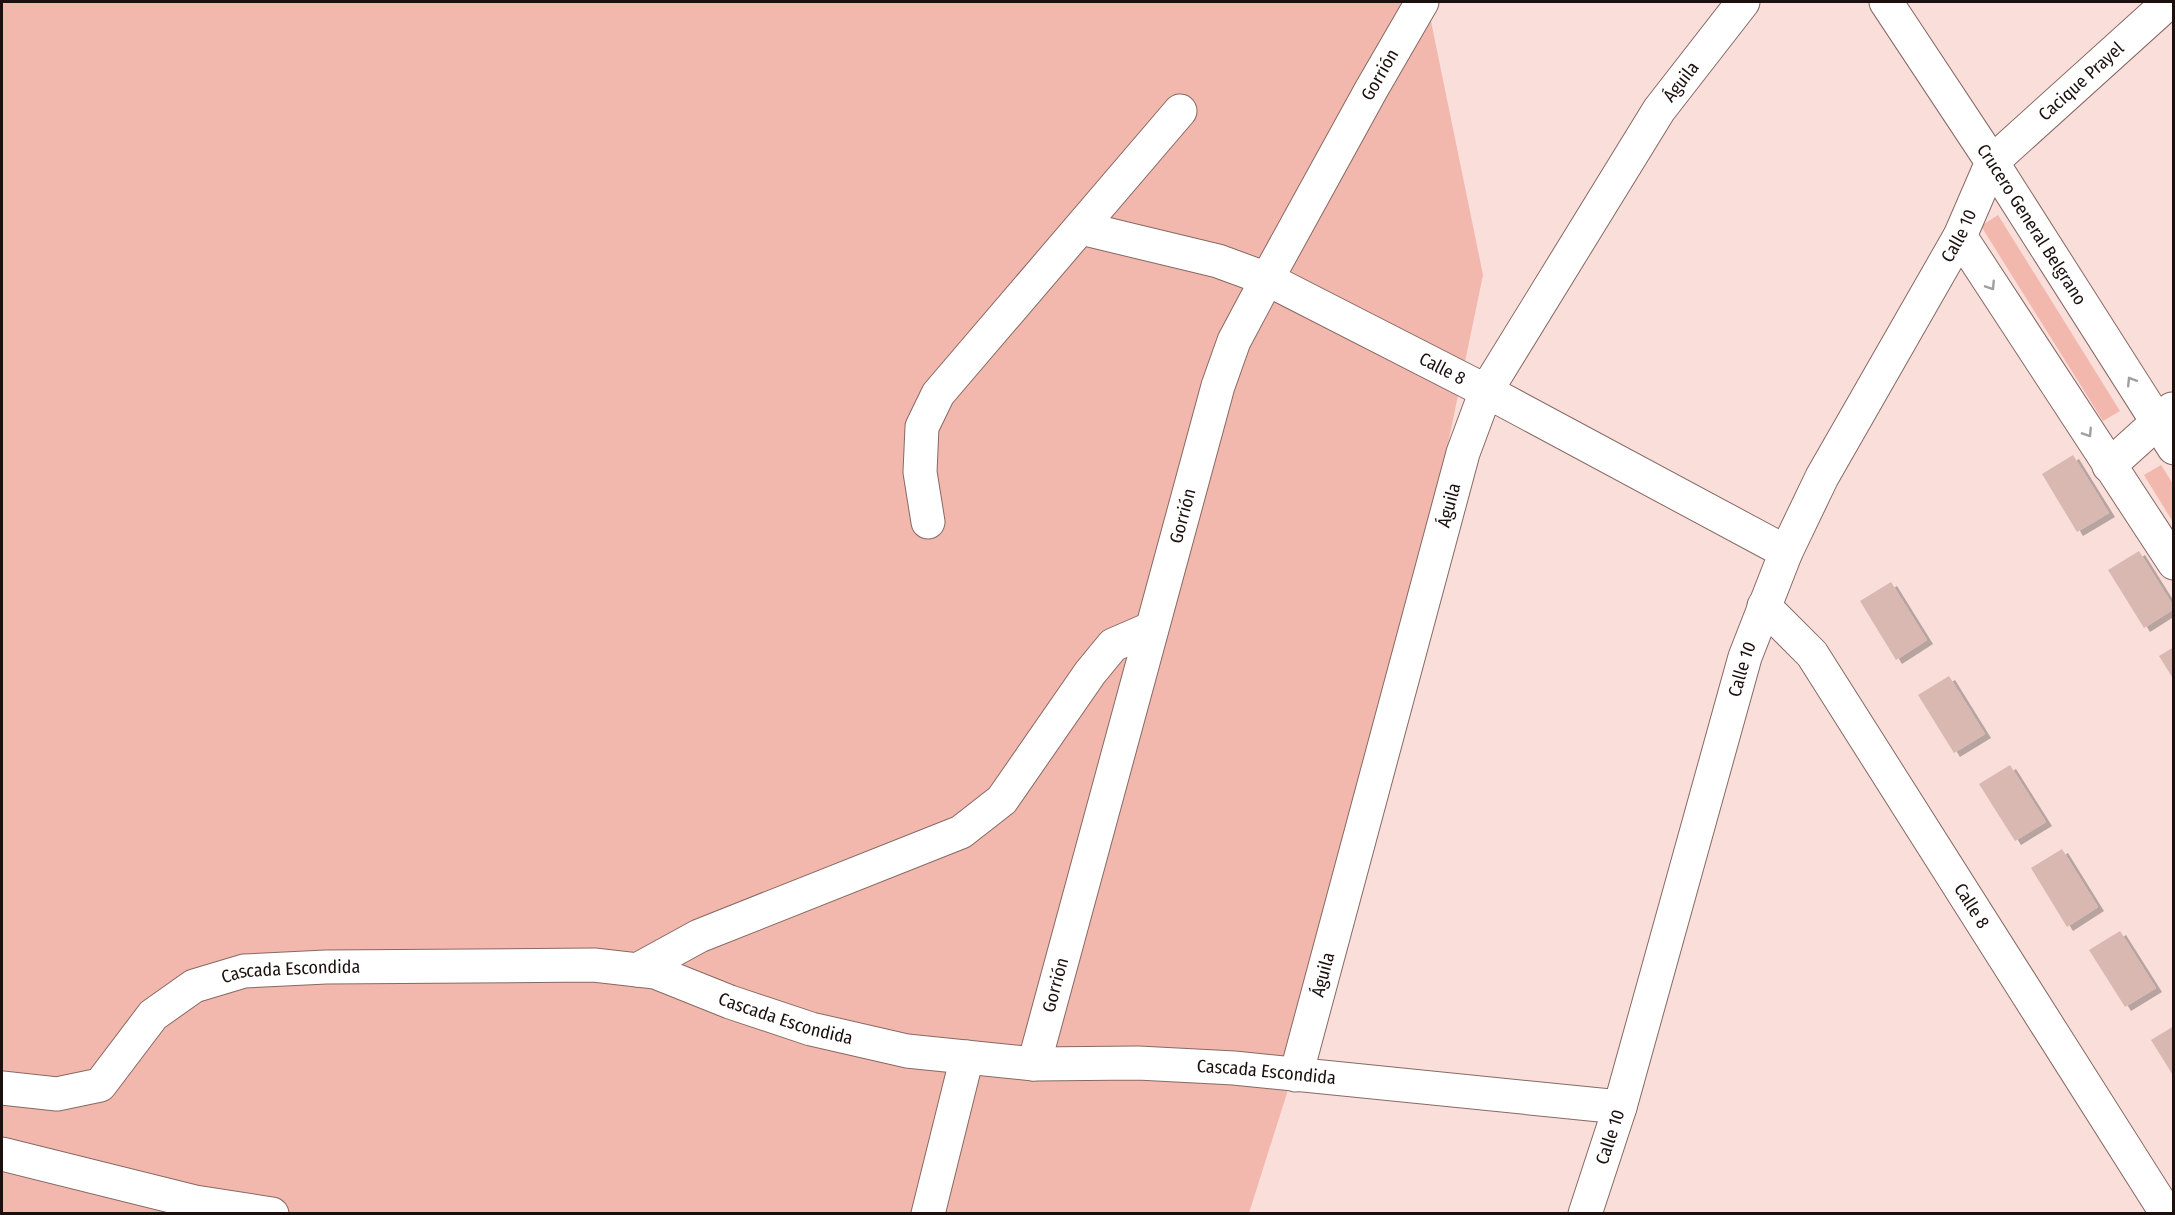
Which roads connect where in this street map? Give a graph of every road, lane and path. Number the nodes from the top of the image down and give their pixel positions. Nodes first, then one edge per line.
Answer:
1 (1422, 2) edge
2 (1743, 2) edge
3 (1886, 2) edge
4 (2169, 2) edge
5 (1180, 111) dead end
6 (1992, 162) junction
7 (1081, 228) junction
8 (1960, 236) junction
9 (1267, 279) junction
10 (1486, 391) junction
11 (2168, 426) edge
12 (2109, 466) junction
13 (928, 522) dead end
14 (1786, 552) junction
15 (2174, 563) edge
16 (1764, 606) junction
17 (1150, 629) junction
18 (637, 970) junction
19 (967, 1057) junction
20 (1034, 1064) junction
21 (1296, 1075) junction
22 (2, 1088) edge
23 (1620, 1107) junction
24 (2, 1154) edge
25 (272, 1214) edge
26 (928, 1214) edge
27 (1585, 1214) edge
28 (2167, 1214) edge

1 - 9 street, Gorrión
2 - 10 street, Águila
3 - 6 street, Crucero General Belgrano
4 - 6 street, Cacique Prayel
5 - 7 street
6 - 8 street, Calle 10
11 -> 6 street, Crucero General Belgrano
7 - 9 street, Calle 8
7 - 13 street
8 -> 12 street
8 - 14 street, Calle 10
9 - 10 street, Calle 8
9 - 17 street, Gorrión
10 - 14 street, Calle 8
10 - 21 street, Águila
11 - 12 street
12 - 15 street
14 - 16 street, Calle 10
16 - 23 street, Calle 10
16 - 28 street, Calle 8
17 - 18 street
17 - 20 street, Gorrión
18 - 19 street, Cascada Escondida
18 - 22 street, Cascada Escondida
19 - 20 street, Cascada Escondida
19 - 26 street
20 - 21 street, Cascada Escondida
21 - 23 street, Cascada Escondida
23 - 27 street, Calle 10
24 - 25 street

